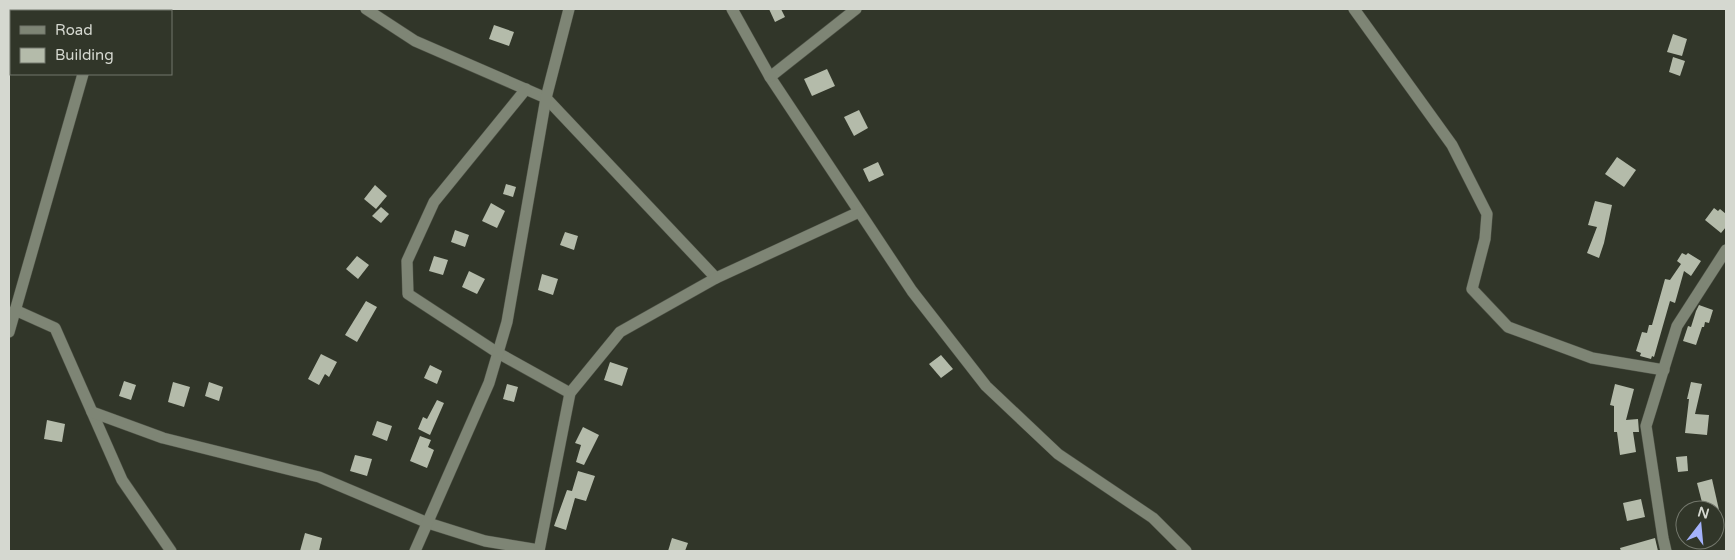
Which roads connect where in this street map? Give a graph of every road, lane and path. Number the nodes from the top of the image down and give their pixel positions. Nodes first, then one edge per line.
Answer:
1 (366, 9) edge
2 (569, 9) edge
3 (732, 9) edge
4 (856, 9) edge
5 (1354, 9) edge
6 (83, 75) edge
7 (770, 77) junction
8 (526, 89) junction
9 (546, 98) junction
10 (859, 212) junction
11 (1726, 250) edge
12 (716, 278) junction
13 (14, 310) junction
14 (9, 332) edge
15 (498, 353) junction
16 (1664, 370) junction
17 (570, 392) junction
18 (92, 412) junction
19 (428, 523) junction
20 (171, 551) edge
21 (415, 551) edge
22 (539, 551) edge
23 (1186, 551) edge
24 (1666, 551) edge

1 - 8 street
2 - 9 street
3 - 7 street
4 - 7 street
5 - 16 street
6 - 13 street
7 - 10 street
8 - 9 street
8 - 15 street
9 - 12 street
9 - 15 street
10 - 12 street
10 - 23 street
11 - 16 street
12 - 17 street
13 - 14 street
13 - 18 street
15 - 17 street
15 - 19 street
16 - 24 street
17 - 22 street
18 - 19 street
18 - 20 street
19 - 21 street
19 - 22 street

